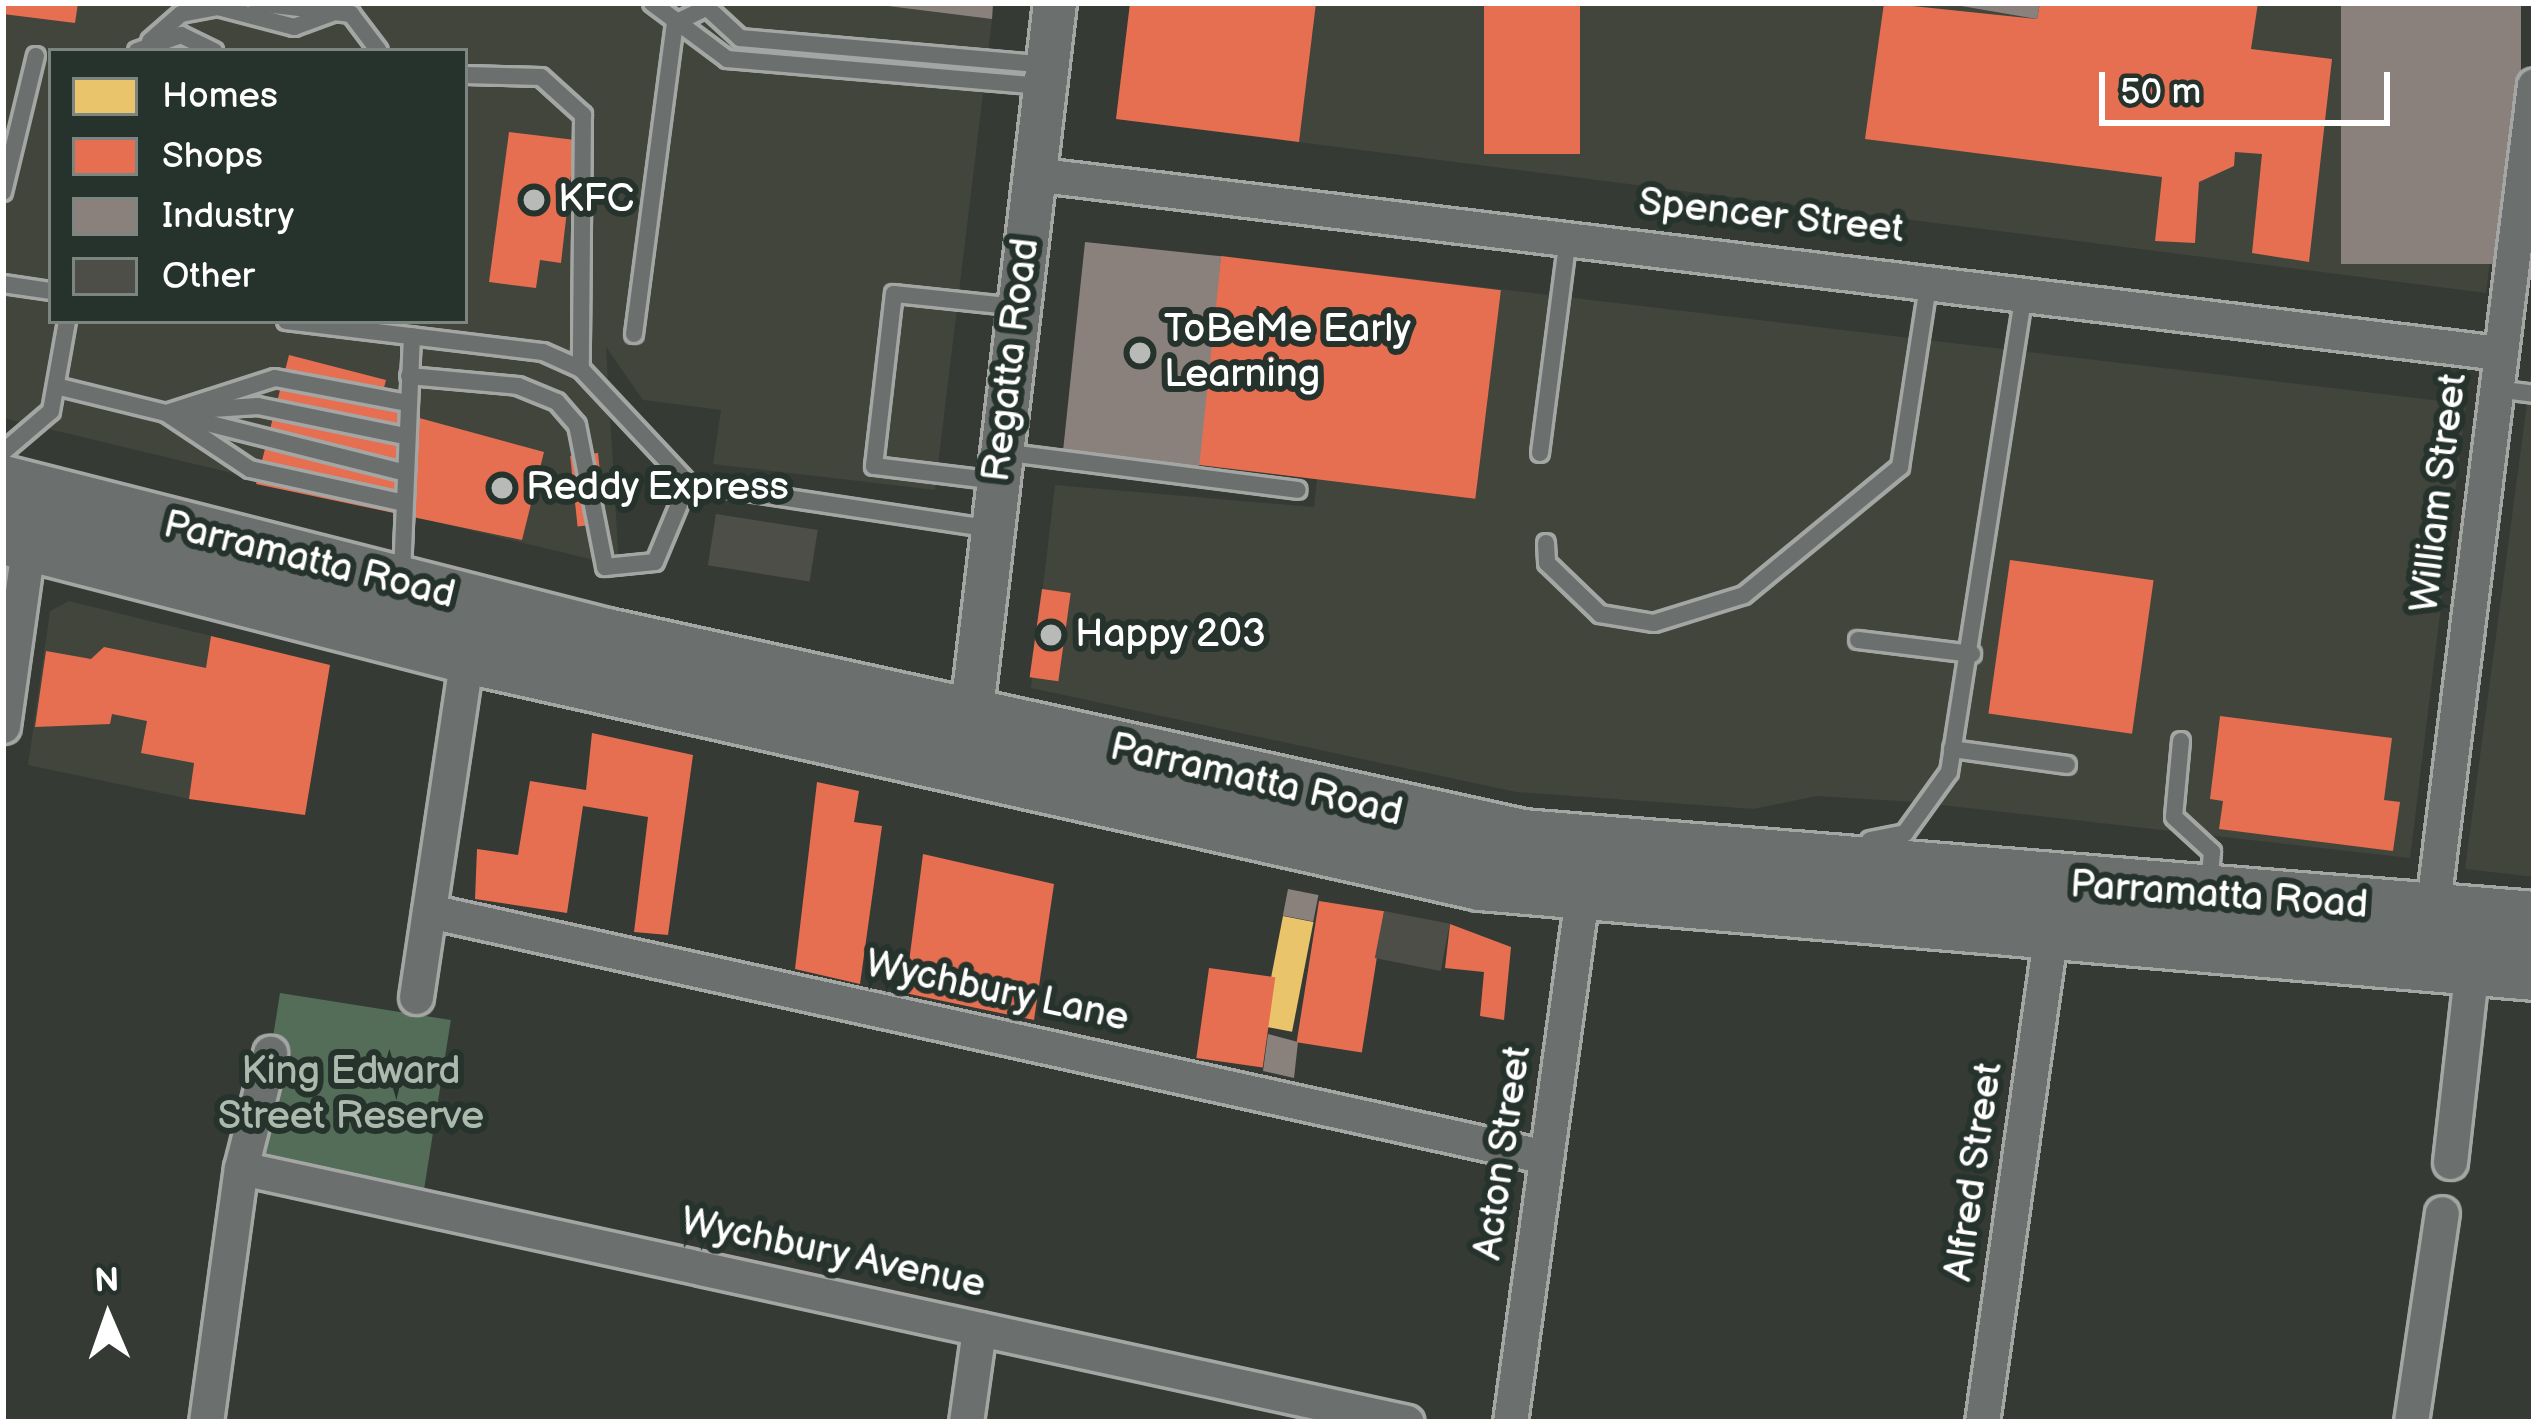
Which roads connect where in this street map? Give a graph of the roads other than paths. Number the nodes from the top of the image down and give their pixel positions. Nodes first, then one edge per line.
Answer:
1 (238, 3) edge
2 (256, 3) edge
3 (652, 3) edge
4 (1055, 3) edge
5 (704, 5) edge
6 (214, 6) edge
7 (334, 12) junction
8 (675, 23) junction
9 (144, 46) edge
10 (208, 48) edge
11 (378, 48) edge
12 (37, 56) dead end
13 (1046, 75) junction
14 (468, 76) edge
15 (2534, 85) edge
16 (1033, 174) junction
17 (3, 192) edge
18 (1568, 237) junction
19 (1929, 276) junction
20 (3, 284) edge
21 (2024, 288) junction
22 (48, 291) edge
23 (1018, 307) junction
24 (67, 324) edge
25 (348, 325) edge
26 (417, 331) edge
27 (634, 334) dead end
28 (2499, 353) junction
29 (581, 369) junction
30 (409, 376) junction
31 (60, 387) junction
32 (2495, 389) junction
33 (2534, 394) edge
34 (407, 403) junction
35 (166, 412) junction
36 (404, 436) junction
37 (3, 452) edge
38 (1540, 453) dead end
39 (999, 467) junction
40 (402, 472) junction
41 (688, 483) junction
42 (3, 484) edge
43 (1298, 490) dead end
44 (400, 502) junction
45 (992, 529) junction
46 (16, 539) edge
47 (1546, 544) dead end
48 (402, 585) junction
49 (1858, 640) dead end
50 (467, 654) junction
51 (1972, 654) junction
52 (971, 718) junction
53 (3, 726) edge
54 (2181, 741) dead end
55 (1952, 749) junction
56 (2067, 765) dead end
57 (1751, 860) junction
58 (2208, 895) junction
59 (1582, 896) junction
60 (429, 911) junction
61 (2432, 912) junction
62 (2534, 920) edge
63 (2051, 934) junction
64 (2472, 966) junction
65 (2534, 971) edge
66 (416, 997) dead end
67 (270, 1053) dead end
68 (1546, 1157) junction
69 (2450, 1162) dead end
70 (242, 1168) junction
71 (2442, 1213) dead end
72 (980, 1329) junction
73 (206, 1422) edge
74 (966, 1422) edge
75 (1407, 1422) edge
76 (1510, 1422) edge
77 (1982, 1422) edge
78 (2411, 1422) edge

1 - 6 lane
2 - 7 lane
3 - 8 lane
4 - 13 street, Regatta Road
5 - 8 lane
5 - 13 lane
6 - 7 lane
6 - 9 lane
7 - 11 lane
8 - 13 lane
8 - 27 lane
9 - 10 lane
12 - 17 lane
13 - 16 street, Regatta Road
14 - 29 lane
15 - 28 street, William Street
16 - 18 street, Spencer Street
16 - 23 street, Regatta Road
18 - 19 street, Spencer Street
18 - 38 lane
19 - 21 street, Spencer Street
19 - 47 lane
20 - 22 lane
21 - 28 street, Spencer Street
21 - 51 lane
23 - 39 street, Regatta Road
23 - 39 lane
24 - 31 lane
25 - 26 lane
26 - 29 lane
26 - 30 lane
28 - 32 street, William Street
29 - 41 lane
30 - 34 lane
30 - 41 lane
31 - 35 lane
31 - 37 lane
32 - 33 lane
32 - 61 street, William Street
34 - 35 lane
34 - 36 lane
35 - 36 lane
35 - 40 lane
35 - 44 lane
36 - 40 lane
39 - 43 lane
39 - 45 street, Regatta Road
40 - 44 lane
41 - 45 lane
42 - 48 highway, Parramatta Road
44 - 48 lane
45 - 52 street, Regatta Road
46 - 50 highway, Parramatta Road
46 - 53 street
48 - 52 highway, Parramatta Road
49 - 51 lane
50 - 59 highway, Parramatta Road
50 - 60 street
51 - 55 lane
52 - 57 highway, Parramatta Road
54 - 58 lane
55 - 56 lane
55 - 57 lane
57 - 58 highway, Parramatta Road
58 - 61 highway, Parramatta Road
59 - 63 highway, Parramatta Road
59 - 68 street, Acton Street
60 - 66 street
60 - 68 street, Wychbury Lane
61 - 62 highway, Parramatta Road
63 - 64 highway, Parramatta Road
63 - 77 street, Alfred Street
64 - 65 highway, Parramatta Road
64 - 69 street
67 - 70 street
68 - 76 street, Acton Street
70 - 72 street, Wychbury Avenue
70 - 73 street
71 - 78 street
72 - 74 street
72 - 75 street, Wychbury Avenue

